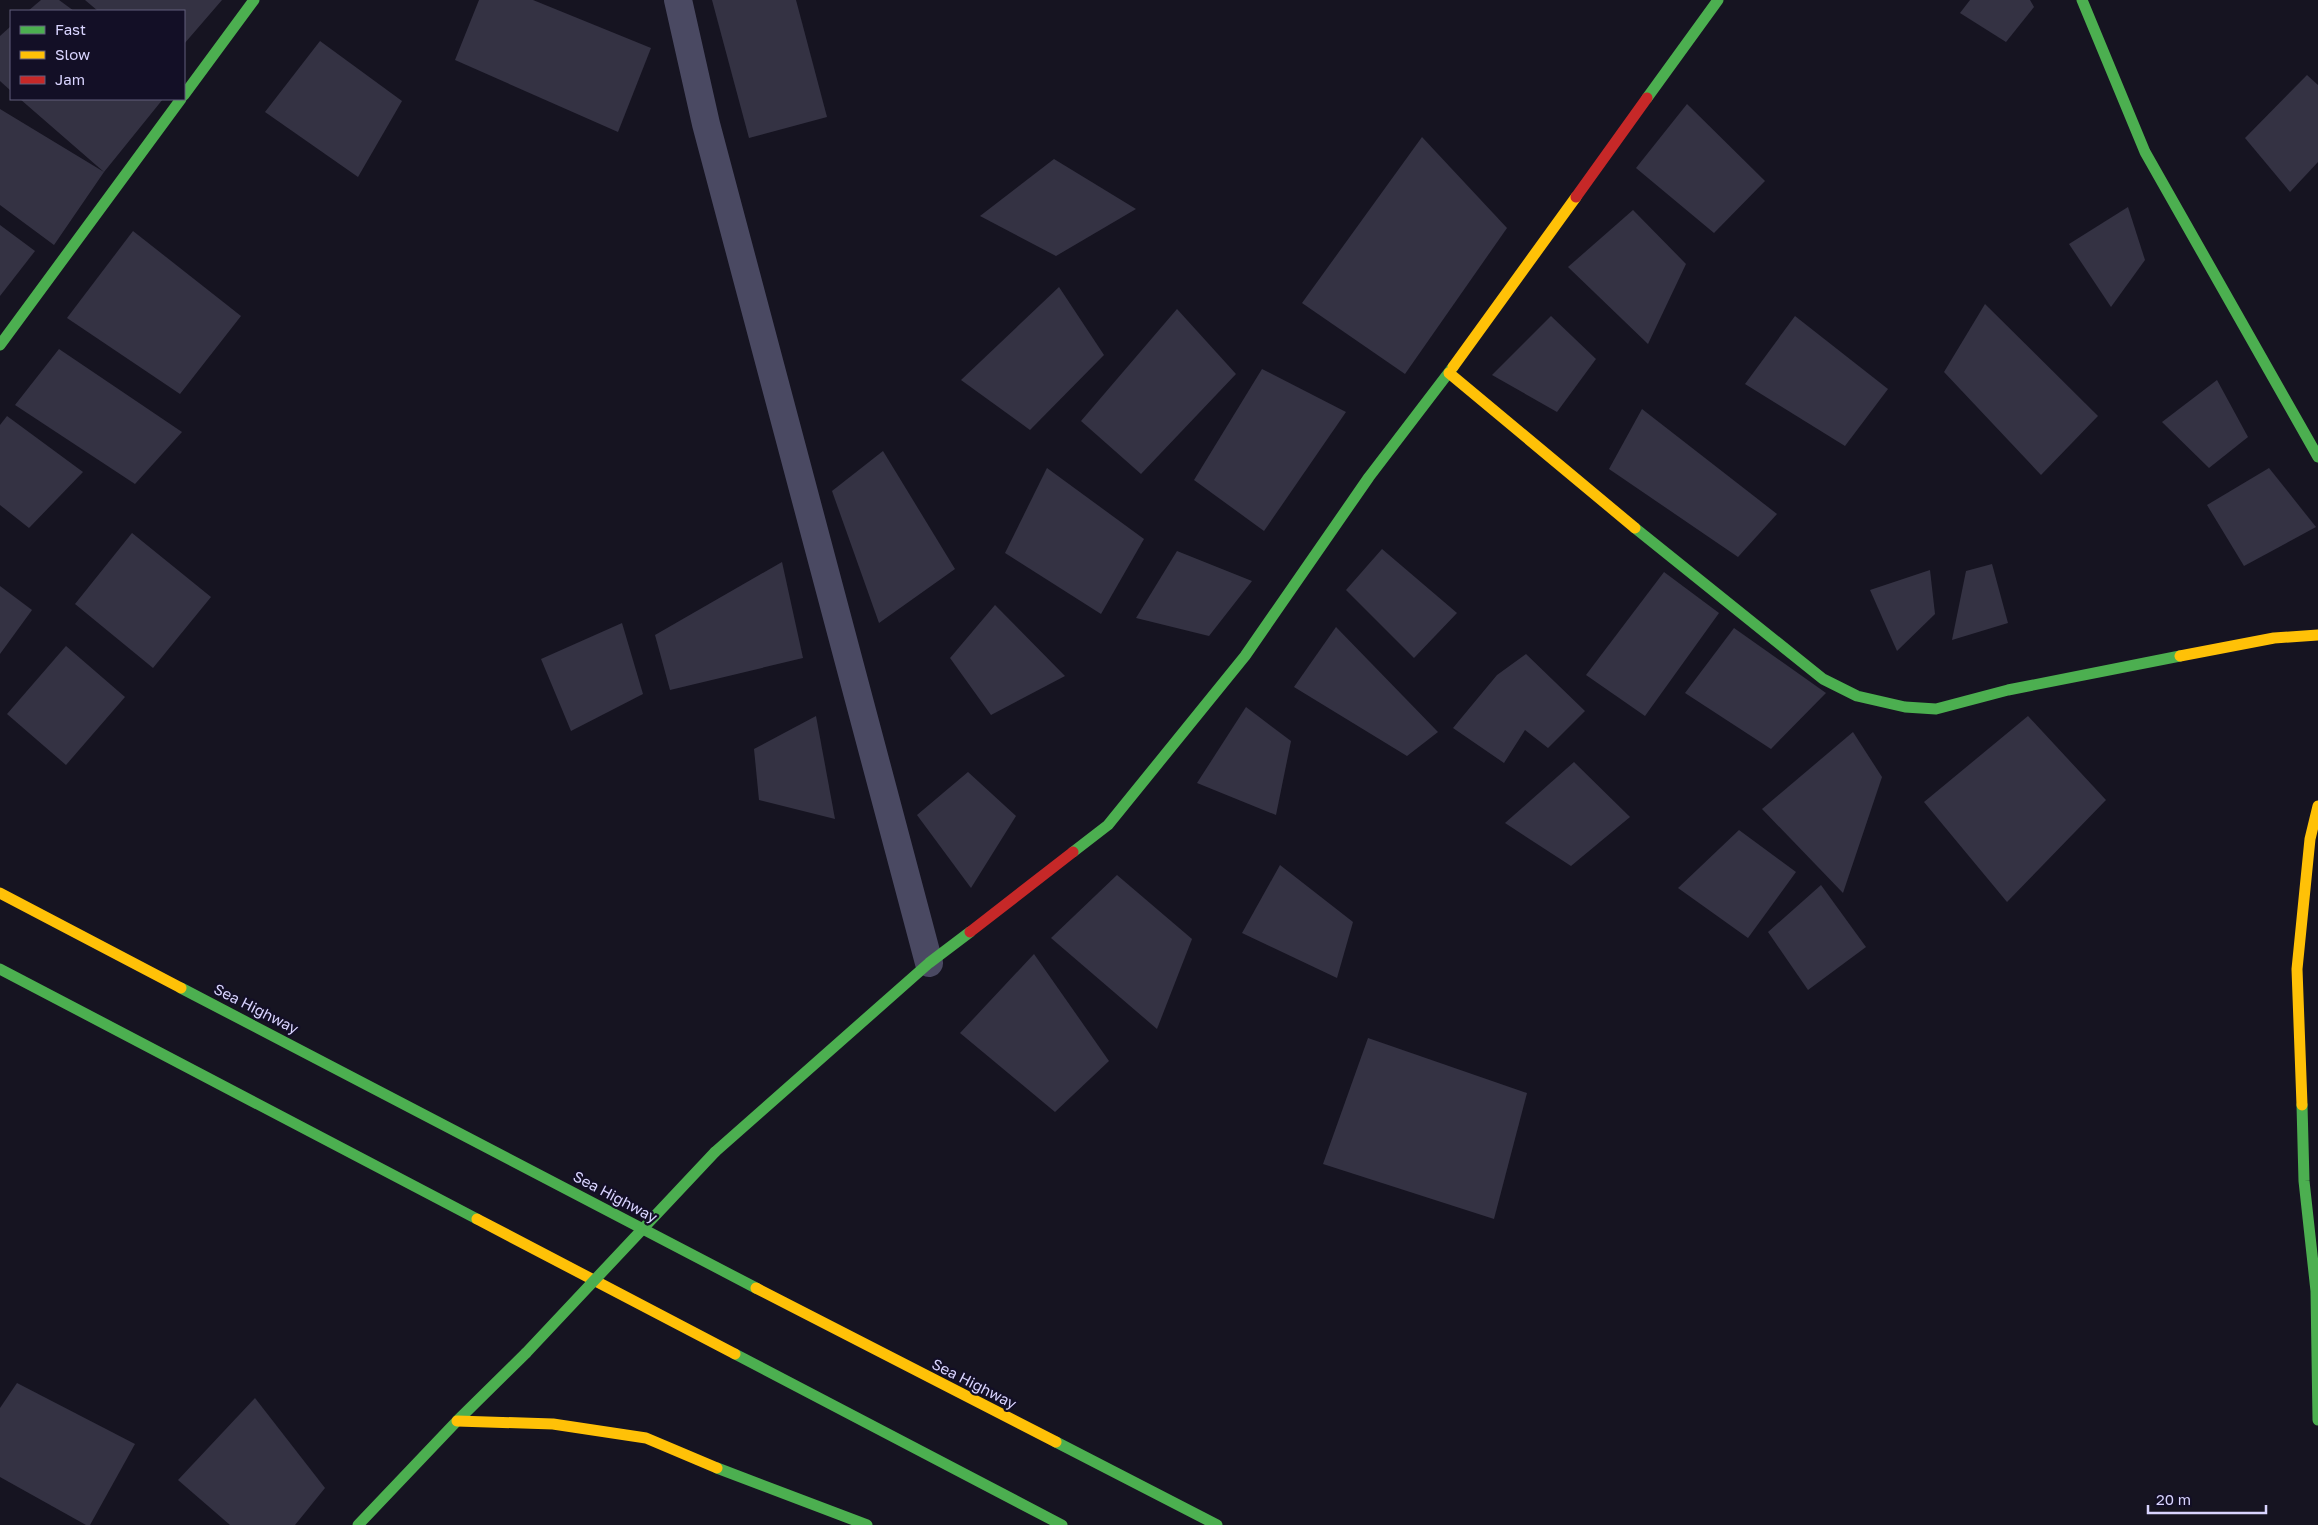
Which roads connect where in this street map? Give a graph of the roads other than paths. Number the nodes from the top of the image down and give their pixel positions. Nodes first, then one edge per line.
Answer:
1 (254, 0) edge
2 (678, 0) edge
3 (1718, 0) edge
4 (2082, 0) edge
5 (185, 94) edge
6 (180, 100) edge
7 (0, 345) edge
8 (1449, 373) junction
9 (2318, 457) edge
10 (2318, 635) edge
11 (2318, 806) edge
12 (0, 893) edge
13 (929, 963) junction
14 (0, 969) edge
15 (2318, 1420) edge
16 (457, 1421) junction
17 (358, 1525) edge
18 (868, 1525) edge
19 (1062, 1525) edge
20 (1216, 1525) edge

1 - 5 main road
2 - 13 street
3 - 8 main road
4 - 9 main road
6 - 7 main road
8 - 10 main road
8 - 13 main road
11 - 15 main road
12 - 20 main road, Sea Highway
13 - 16 main road, bridge
14 - 19 main road
16 - 17 main road
16 - 18 main road

